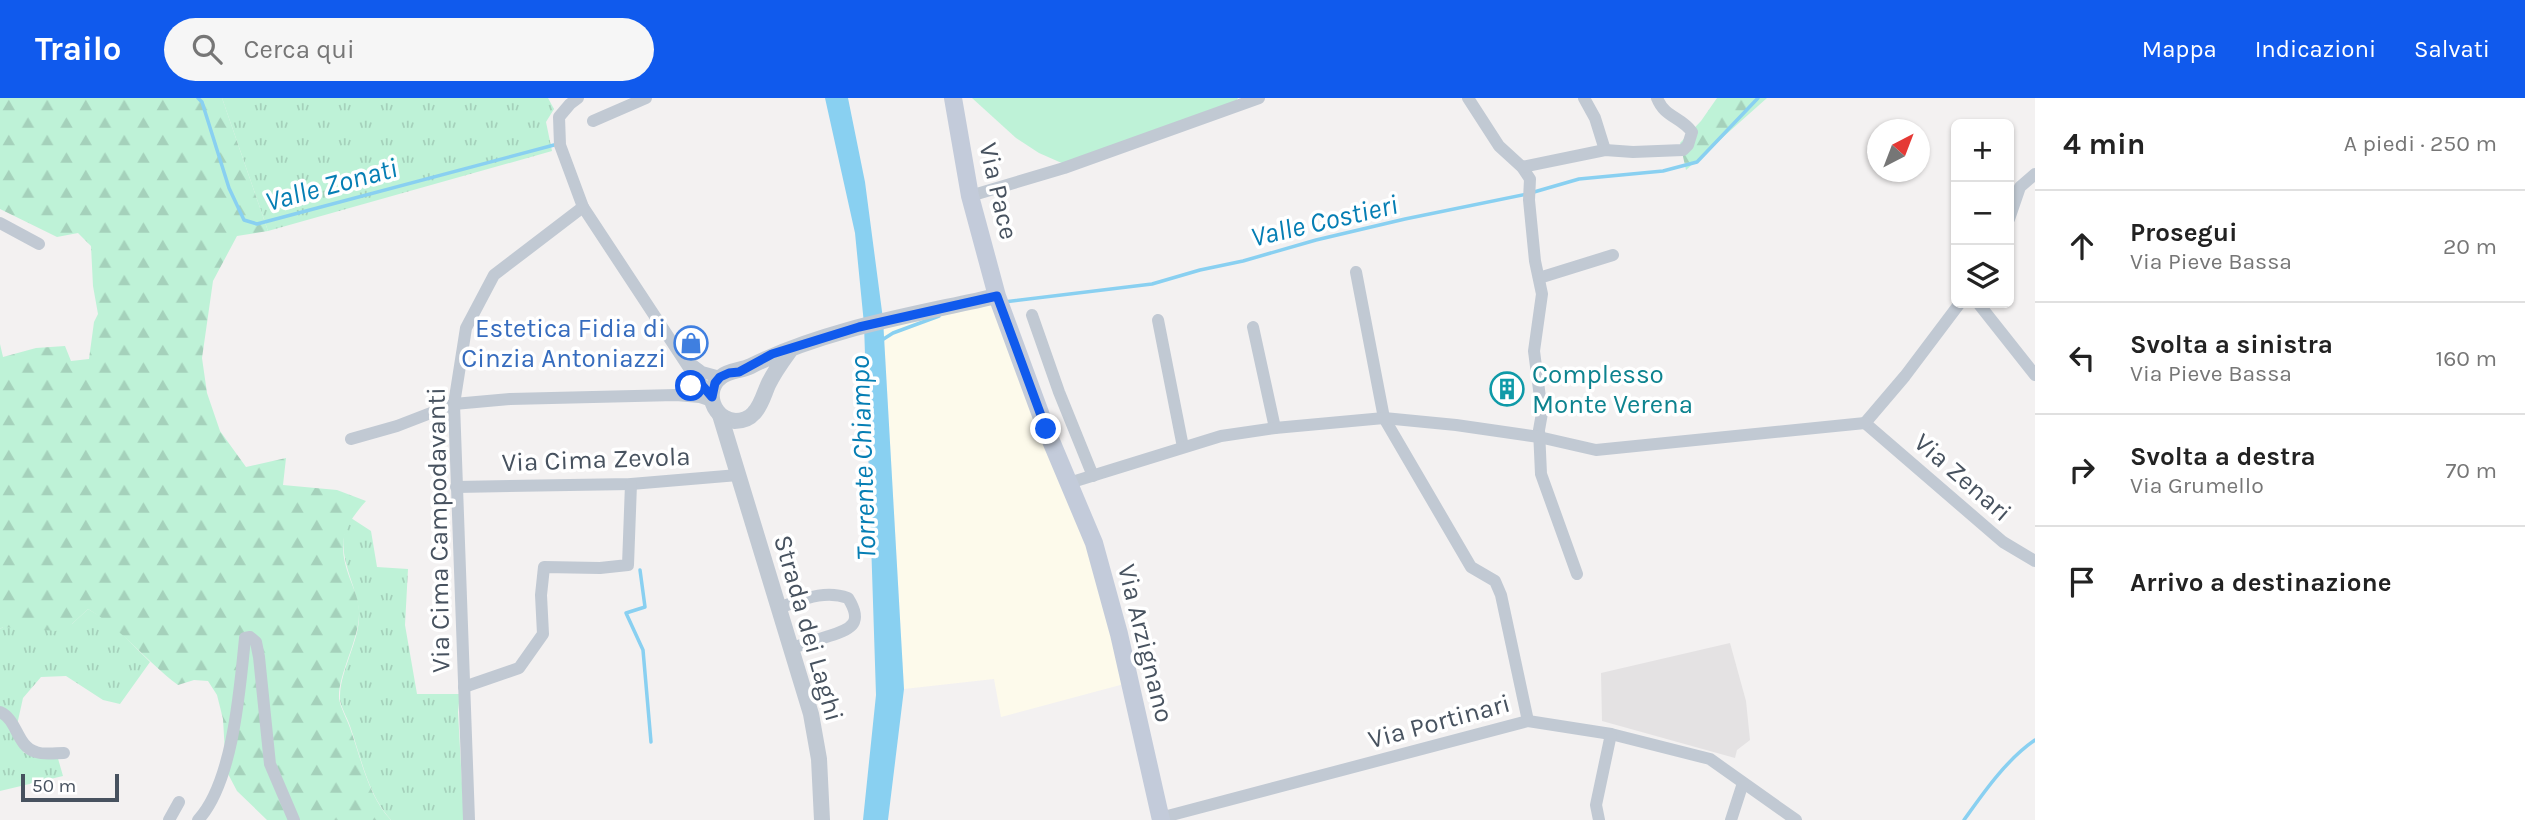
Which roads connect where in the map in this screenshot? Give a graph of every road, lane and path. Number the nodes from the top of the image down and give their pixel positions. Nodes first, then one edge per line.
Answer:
1 (579, 98) edge
2 (646, 98) edge
3 (953, 98) edge
4 (1259, 98) edge
5 (1468, 98) edge
6 (1584, 98) edge
7 (1657, 98) edge
8 (593, 121) dead end
9 (1605, 150) junction
10 (1521, 167) junction
11 (2035, 174) edge
12 (970, 196) junction
13 (2014, 204) edge
14 (583, 207) junction
15 (0, 223) edge
16 (39, 244) dead end
17 (1613, 255) dead end
18 (1356, 272) dead end
19 (1539, 278) junction
20 (997, 296) junction
21 (1956, 308) edge
22 (1982, 308) edge
23 (1032, 315) dead end
24 (1158, 320) dead end
25 (1253, 327) dead end
26 (791, 349) junction
27 (682, 355) junction
28 (739, 372) junction
29 (2035, 374) edge
30 (695, 377) junction
31 (720, 377) junction
32 (676, 395) junction
33 (454, 404) junction
34 (715, 404) junction
35 (758, 408) junction
36 (1384, 418) junction
37 (1864, 423) junction
38 (1275, 428) junction
39 (1539, 437) junction
40 (351, 439) dead end
41 (1182, 447) junction
42 (732, 452) junction
43 (738, 475) junction
44 (1093, 476) junction
45 (1069, 483) junction
46 (631, 484) junction
47 (456, 487) junction
48 (2035, 561) edge
49 (1577, 574) dead end
50 (778, 608) junction
51 (792, 648) junction
52 (464, 687) junction
53 (0, 712) edge
54 (1528, 721) junction
55 (1611, 734) junction
56 (64, 753) dead end
57 (1743, 783) junction
58 (179, 802) dead end
59 (1160, 819) edge
60 (169, 820) edge
61 (198, 820) edge
62 (294, 820) edge
63 (469, 820) edge
64 (822, 820) edge
65 (1600, 820) edge
66 (1731, 820) edge
67 (1796, 820) edge

1 - 14 street
2 - 8 street
3 - 12 main road, Via Pace
4 - 12 street
5 - 10 street
6 - 9 street
7 - 9 street
9 - 10 street
10 - 19 street
11 - 13 street
12 - 20 main road, Via Pace
14 - 27 street
14 - 33 street, Via Cima Campodavanti
15 - 16 street
17 - 19 street
18 - 36 street
19 - 39 street
20 - 26 street
20 - 45 main road, Via Pace
21 - 37 street
22 - 29 street
23 - 44 street
24 - 41 street
25 - 38 street
26 - 28 street
26 - 35 street
27 - 30 street
27 - 31 street
28 - 31 street
28 - 35 street
30 - 32 street
30 - 34 street
31 - 34 street
32 - 33 street
32 - 34 street
33 - 40 street
33 - 47 street, Via Cima Campodavanti
34 - 35 street
34 - 42 street, Strada dei Laghi
35 - 42 street
36 - 38 street
36 - 39 street
36 - 54 street
37 - 39 street
37 - 48 street, Via Zenari
38 - 41 street
39 - 49 street
41 - 44 street
42 - 43 street, Strada dei Laghi
43 - 46 street, Via Cima Zevola
43 - 50 street, Strada dei Laghi
44 - 45 street
45 - 59 main road, Via Arzignano
46 - 47 street, Via Cima Zevola
46 - 52 street
47 - 52 street, Via Cima Campodavanti
50 - 51 street, Strada dei Laghi
50 - 51 street
51 - 64 street, Strada dei Laghi
52 - 63 street, Via Cima Campodavanti
53 - 56 street
54 - 55 street, Via Portinari
54 - 59 street, Via Portinari
55 - 57 street, Via Portinari
55 - 65 street
57 - 66 street
57 - 67 street, Via Portinari
58 - 60 street
61 - 62 street

